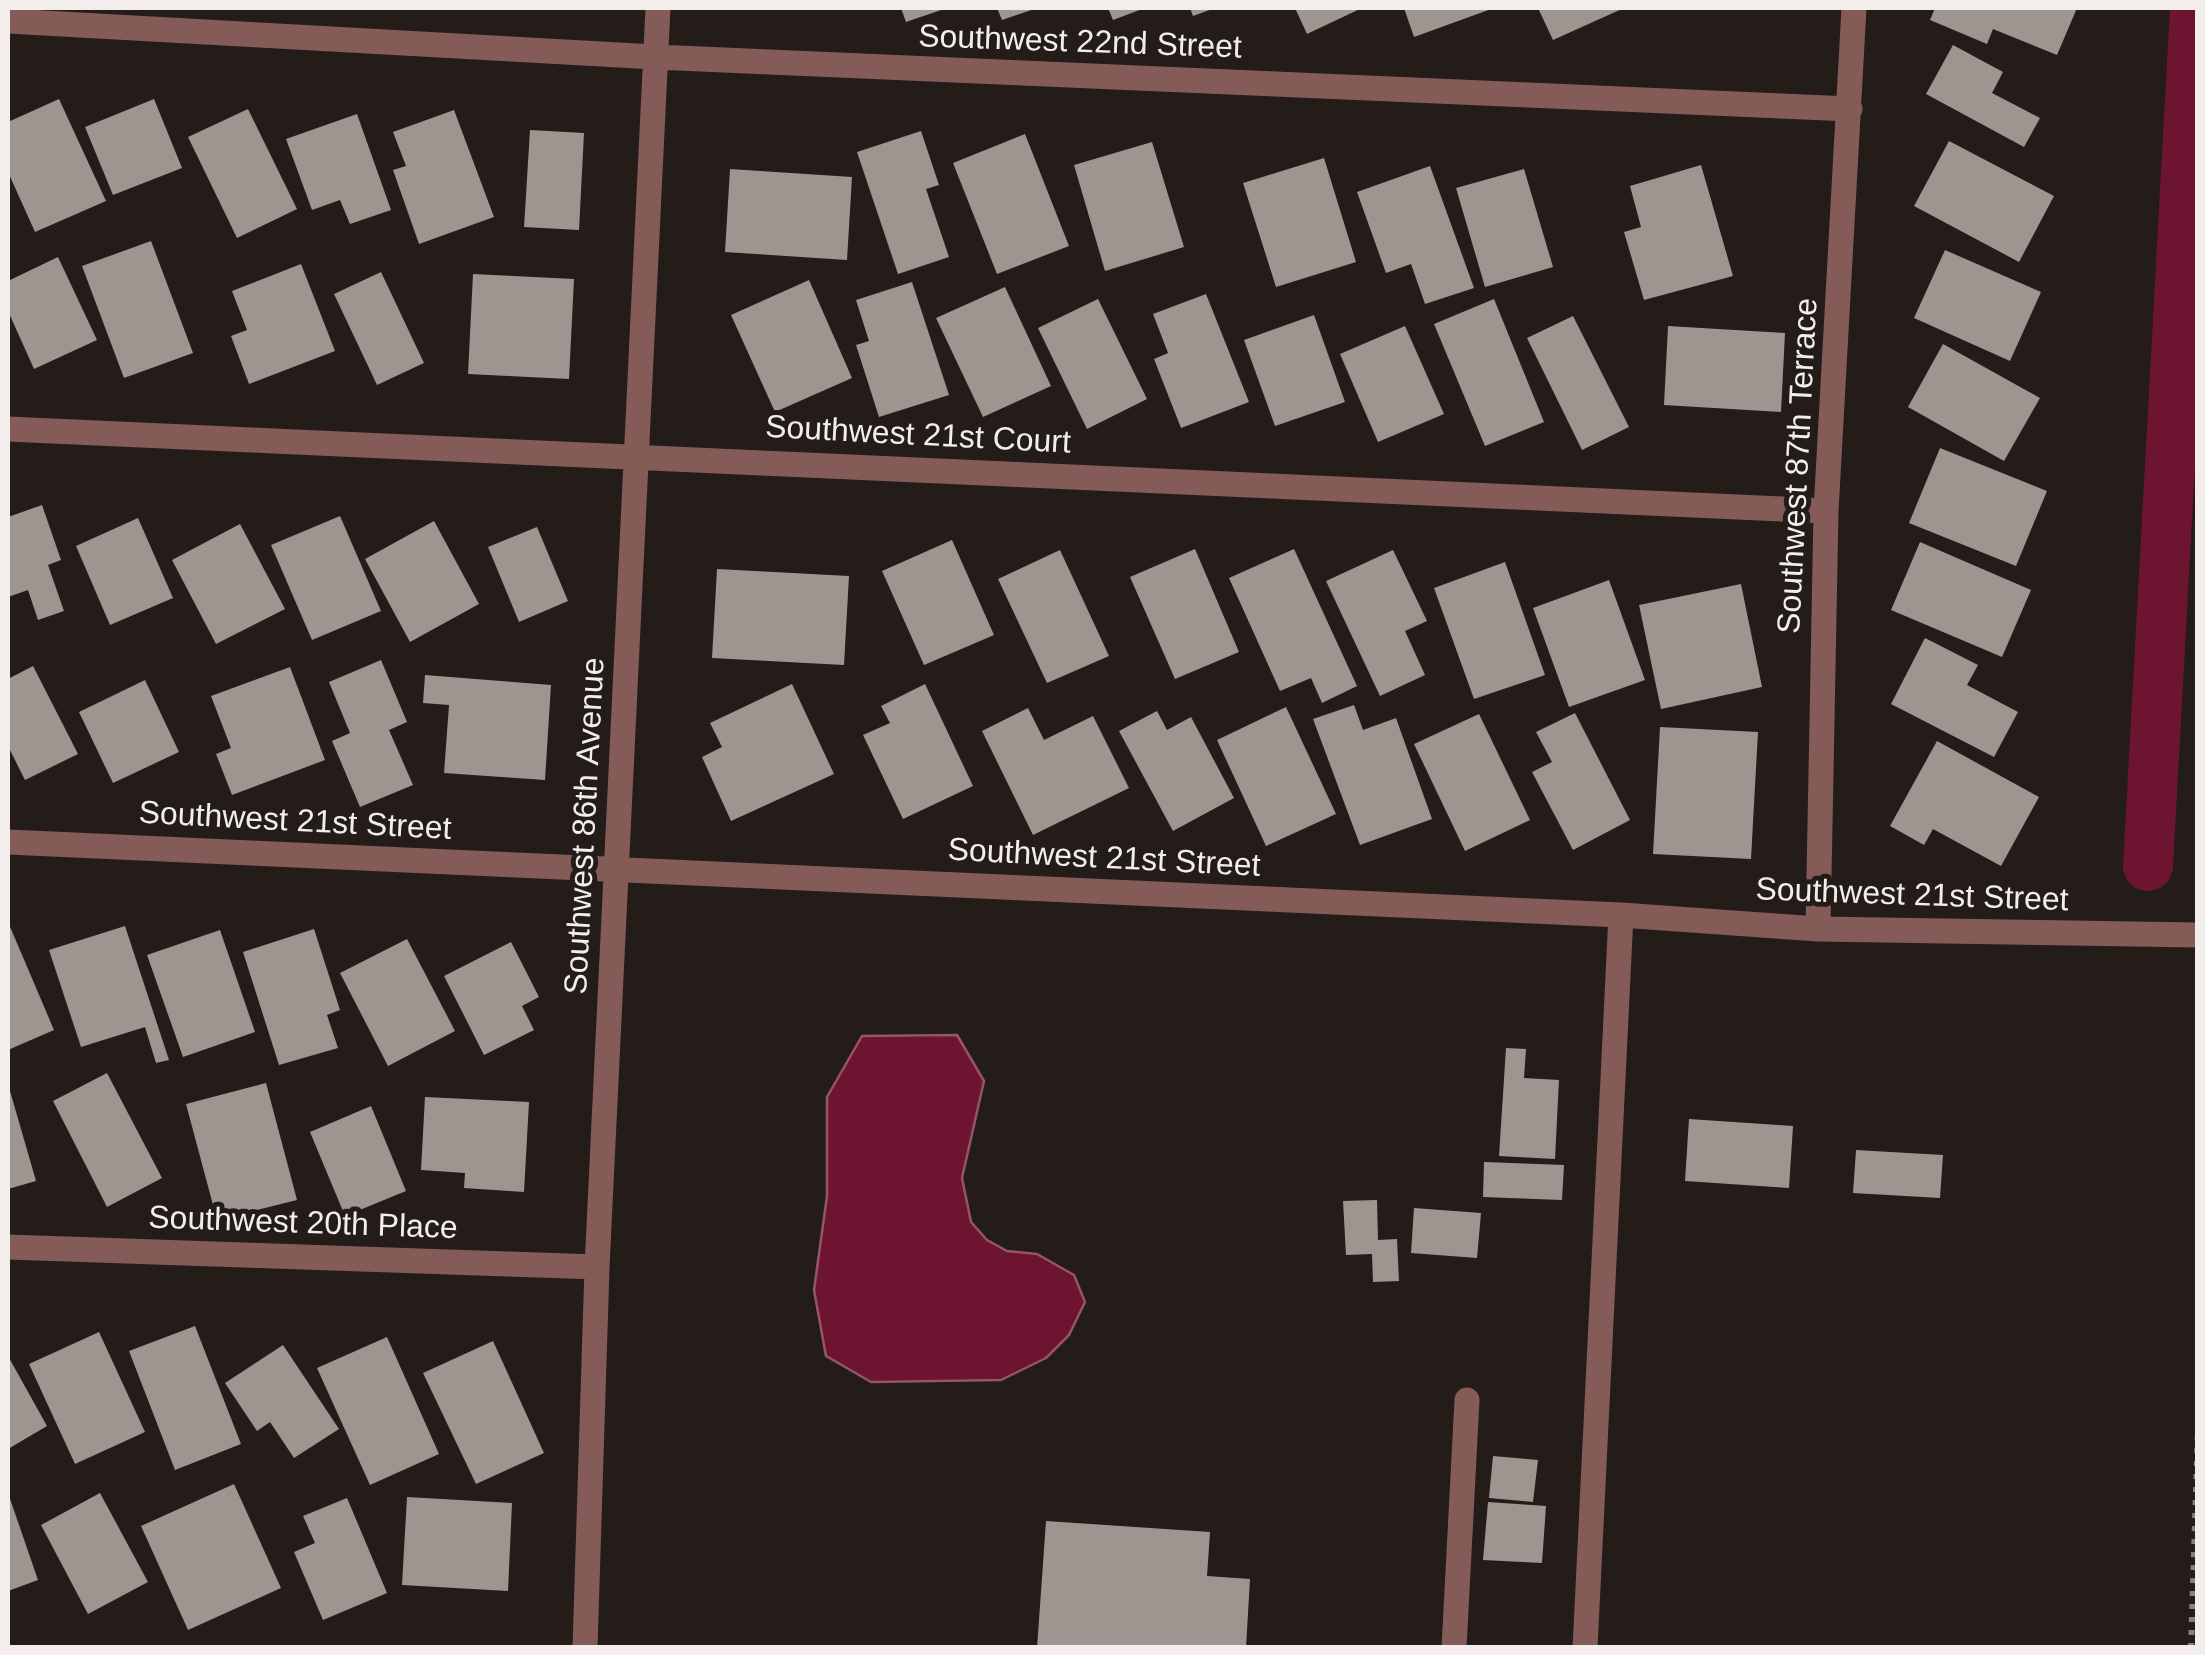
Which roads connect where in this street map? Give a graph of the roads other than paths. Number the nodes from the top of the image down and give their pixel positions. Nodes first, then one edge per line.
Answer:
1 (658, 8) edge
2 (1854, 8) edge
3 (8, 21) edge
4 (655, 58) junction
5 (1850, 110) junction
6 (8, 429) edge
7 (638, 455) junction
8 (1826, 511) junction
9 (8, 842) edge
10 (616, 869) junction
11 (1621, 914) junction
12 (1818, 929) junction
13 (2198, 935) edge
14 (8, 1247) edge
15 (597, 1266) junction
16 (1467, 1400) dead end
17 (585, 1648) edge
18 (1454, 1648) edge
19 (1586, 1648) edge

1 - 4 street, Southwest 86th Avenue
2 - 5 street, Southwest 87th Terrace
3 - 4 street, Southwest 22nd Street
4 - 5 street, Southwest 22nd Street
4 - 7 street, Southwest 86th Avenue
5 - 8 street, Southwest 87th Terrace
6 - 7 street, Southwest 21st Court
7 - 8 street, Southwest 21st Court
7 - 10 street, Southwest 86th Avenue
8 - 12 street, Southwest 87th Terrace
9 - 10 street, Southwest 21st Street
10 - 11 street, Southwest 21st Street
10 - 15 street, Southwest 86th Avenue
11 - 12 street, Southwest 21st Street
11 - 19 street
12 - 13 street, Southwest 21st Street
14 - 15 street, Southwest 20th Place
15 - 17 street, Southwest 86th Avenue
16 - 18 street

